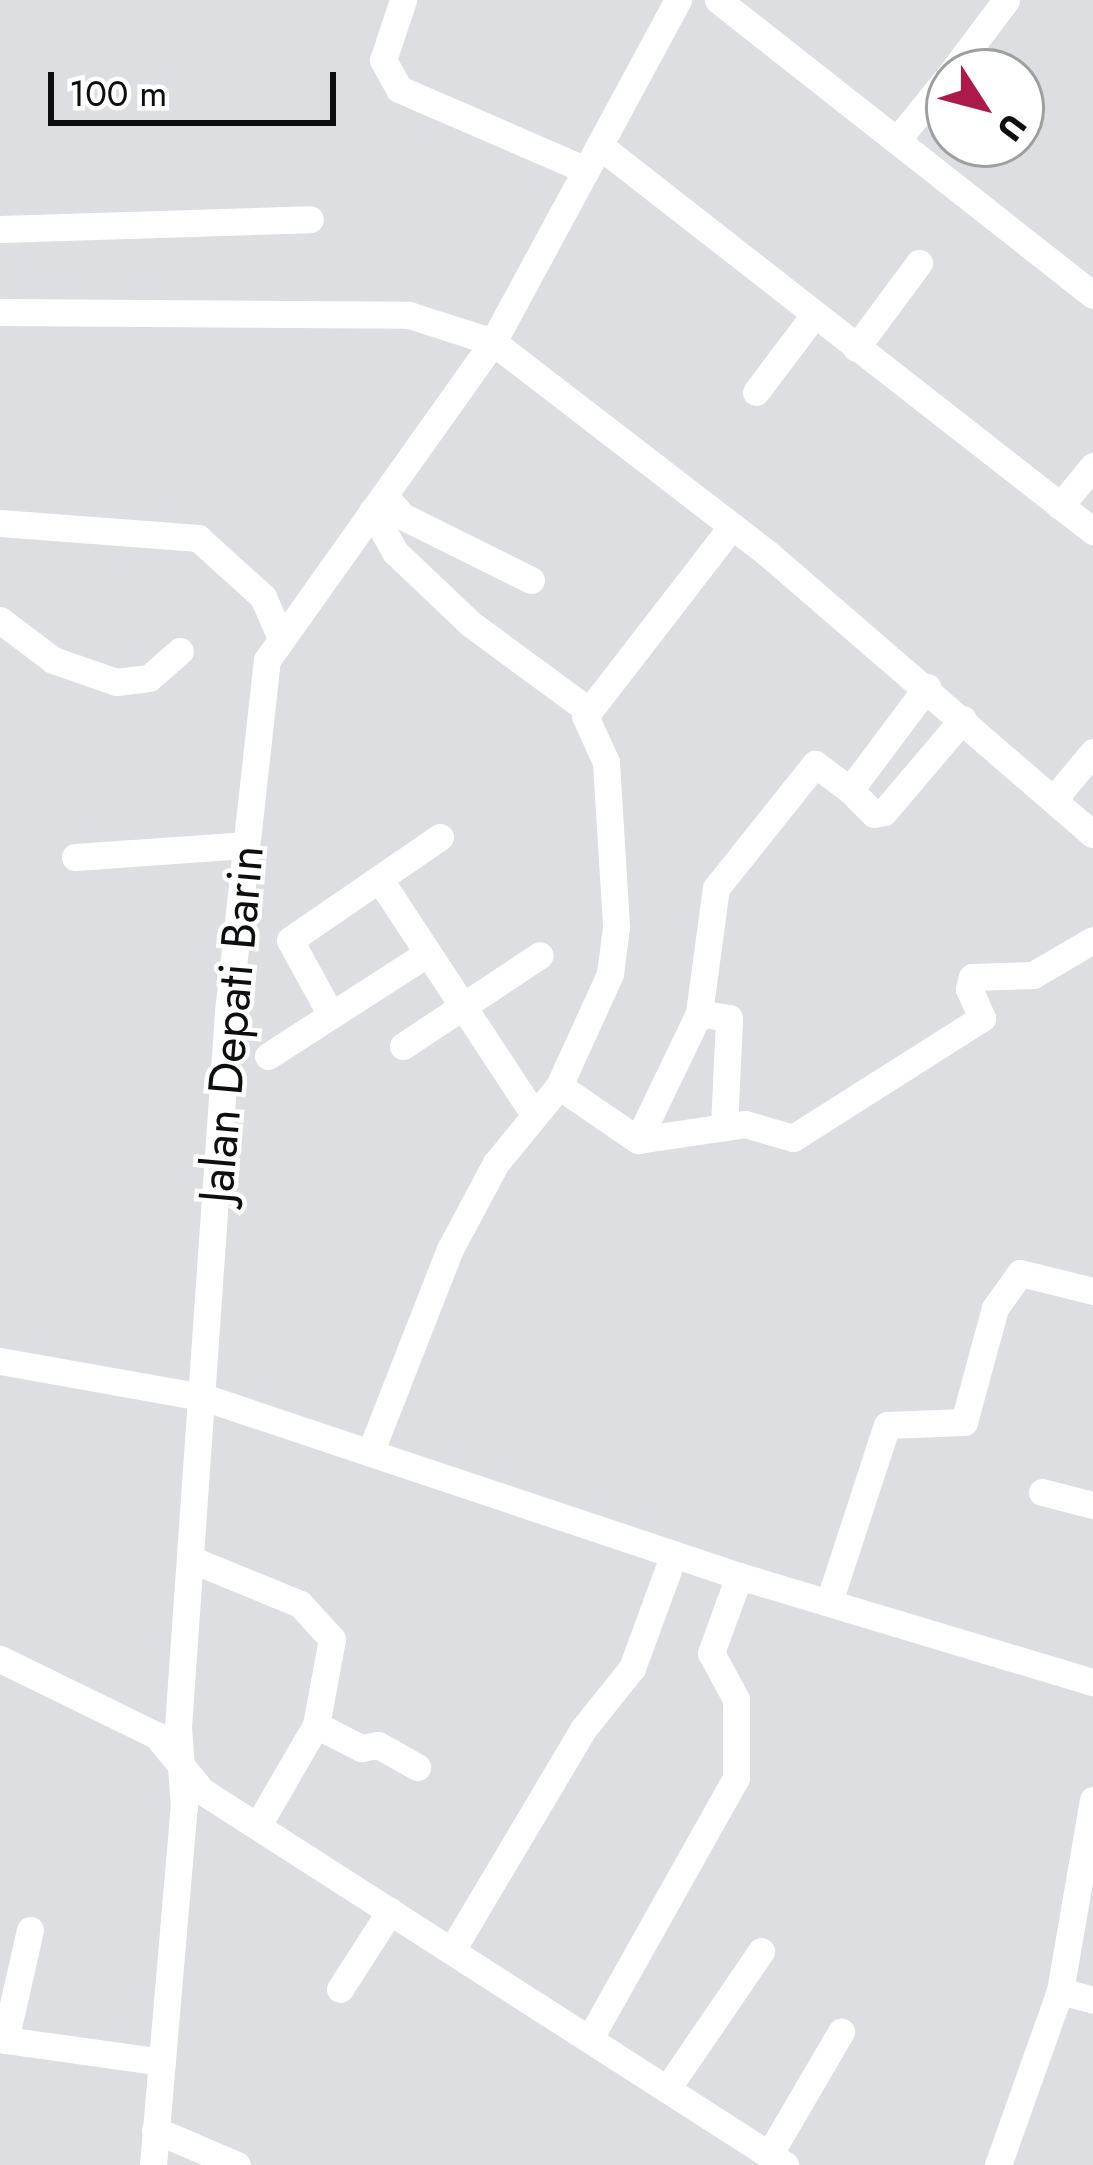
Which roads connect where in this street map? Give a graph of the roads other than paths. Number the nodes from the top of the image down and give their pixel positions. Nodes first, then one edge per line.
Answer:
1 (403, 0) edge
2 (678, 0) edge
3 (718, 0) edge
4 (1006, 0) edge
5 (970, 48) edge
6 (925, 106) edge
7 (897, 140) junction
8 (593, 158) junction
9 (310, 220) dead end
10 (0, 229) edge
11 (920, 263) dead end
12 (1093, 295) edge
13 (0, 312) edge
14 (814, 315) junction
15 (494, 342) junction
16 (856, 347) junction
17 (756, 392) dead end
18 (1093, 466) edge
19 (1060, 506) junction
20 (384, 511) junction
21 (0, 524) edge
22 (732, 526) junction
23 (1093, 532) edge
24 (531, 580) dead end
25 (0, 620) edge
26 (280, 636) junction
27 (180, 651) dead end
28 (927, 687) junction
29 (589, 710) junction
30 (963, 719) junction
31 (1093, 752) edge
32 (850, 790) junction
33 (1054, 799) junction
34 (1093, 834) edge
35 (440, 837) dead end
36 (245, 845) junction
37 (75, 857) dead end
38 (380, 880) junction
39 (1093, 940) edge
40 (428, 953) junction
41 (540, 955) dead end
42 (464, 1008) junction
43 (699, 1012) junction
44 (331, 1015) junction
45 (403, 1046) dead end
46 (268, 1056) dead end
47 (559, 1086) junction
48 (533, 1113) junction
49 (724, 1126) junction
50 (638, 1140) junction
51 (1093, 1291) edge
52 (0, 1361) edge
53 (203, 1397) junction
54 (370, 1453) junction
55 (1042, 1492) dead end
56 (1093, 1505) edge
57 (674, 1554) junction
58 (190, 1559) junction
59 (740, 1576) junction
60 (829, 1602) junction
61 (0, 1659) edge
62 (1093, 1682) edge
63 (316, 1725) junction
64 (182, 1767) junction
65 (417, 1767) dead end
66 (1093, 1799) edge
67 (258, 1825) junction
68 (390, 1911) junction
69 (30, 1930) dead end
70 (452, 1950) junction
71 (761, 1951) dead end
72 (340, 1989) dead end
73 (1060, 1991) junction
74 (1093, 2000) edge
75 (1, 2023) edge
76 (841, 2032) dead end
77 (590, 2038) junction
78 (157, 2061) junction
79 (667, 2089) junction
80 (154, 2130) junction
81 (777, 2160) edge
82 (152, 2165) edge
83 (238, 2165) edge
84 (998, 2165) edge

1 - 8 street
2 - 8 street, Jalan Depati Barin
3 - 7 street
4 - 5 street
6 - 7 street
7 - 12 street
8 - 14 street
8 - 15 street, Jalan Depati Barin
9 - 10 street
11 - 16 street
13 - 15 street
14 - 16 street
14 - 17 street
15 - 20 street, Jalan Depati Barin
15 - 22 street
16 - 19 street
18 - 19 street
19 - 23 street
20 - 24 street
20 - 26 street, Jalan Depati Barin
20 - 29 street
21 - 26 street
22 - 28 street
22 - 29 street
25 - 27 street
26 - 36 street, Jalan Depati Barin
28 - 30 street
28 - 32 street
29 - 47 street
30 - 32 street
30 - 33 street
31 - 33 street
32 - 43 street
33 - 34 street
35 - 38 street
36 - 37 street
36 - 53 street, Jalan Depati Barin
38 - 40 street
38 - 44 street
39 - 49 street
40 - 42 street
40 - 44 street
41 - 42 street
42 - 45 street
42 - 48 street
43 - 49 street
43 - 50 street
44 - 46 street
47 - 48 street
47 - 50 street
48 - 54 street
49 - 50 street
51 - 60 street
52 - 53 street
53 - 54 street
53 - 58 street, Jalan Depati Barin
54 - 57 street
55 - 56 street
57 - 59 street
57 - 70 street
58 - 63 street
58 - 64 street, Jalan Depati Barin
59 - 60 street
59 - 77 street
60 - 62 street
61 - 64 street
63 - 65 street
63 - 67 street
64 - 67 street
64 - 78 street, Jalan Depati Barin
66 - 73 street
67 - 68 street
68 - 70 street
68 - 72 street
69 - 75 street
70 - 77 street
71 - 79 street
73 - 74 street
73 - 84 street
75 - 78 street
76 - 81 street
77 - 79 street
78 - 80 street, Jalan Depati Barin
79 - 81 street
80 - 82 street, Jalan Depati Barin
80 - 83 street

